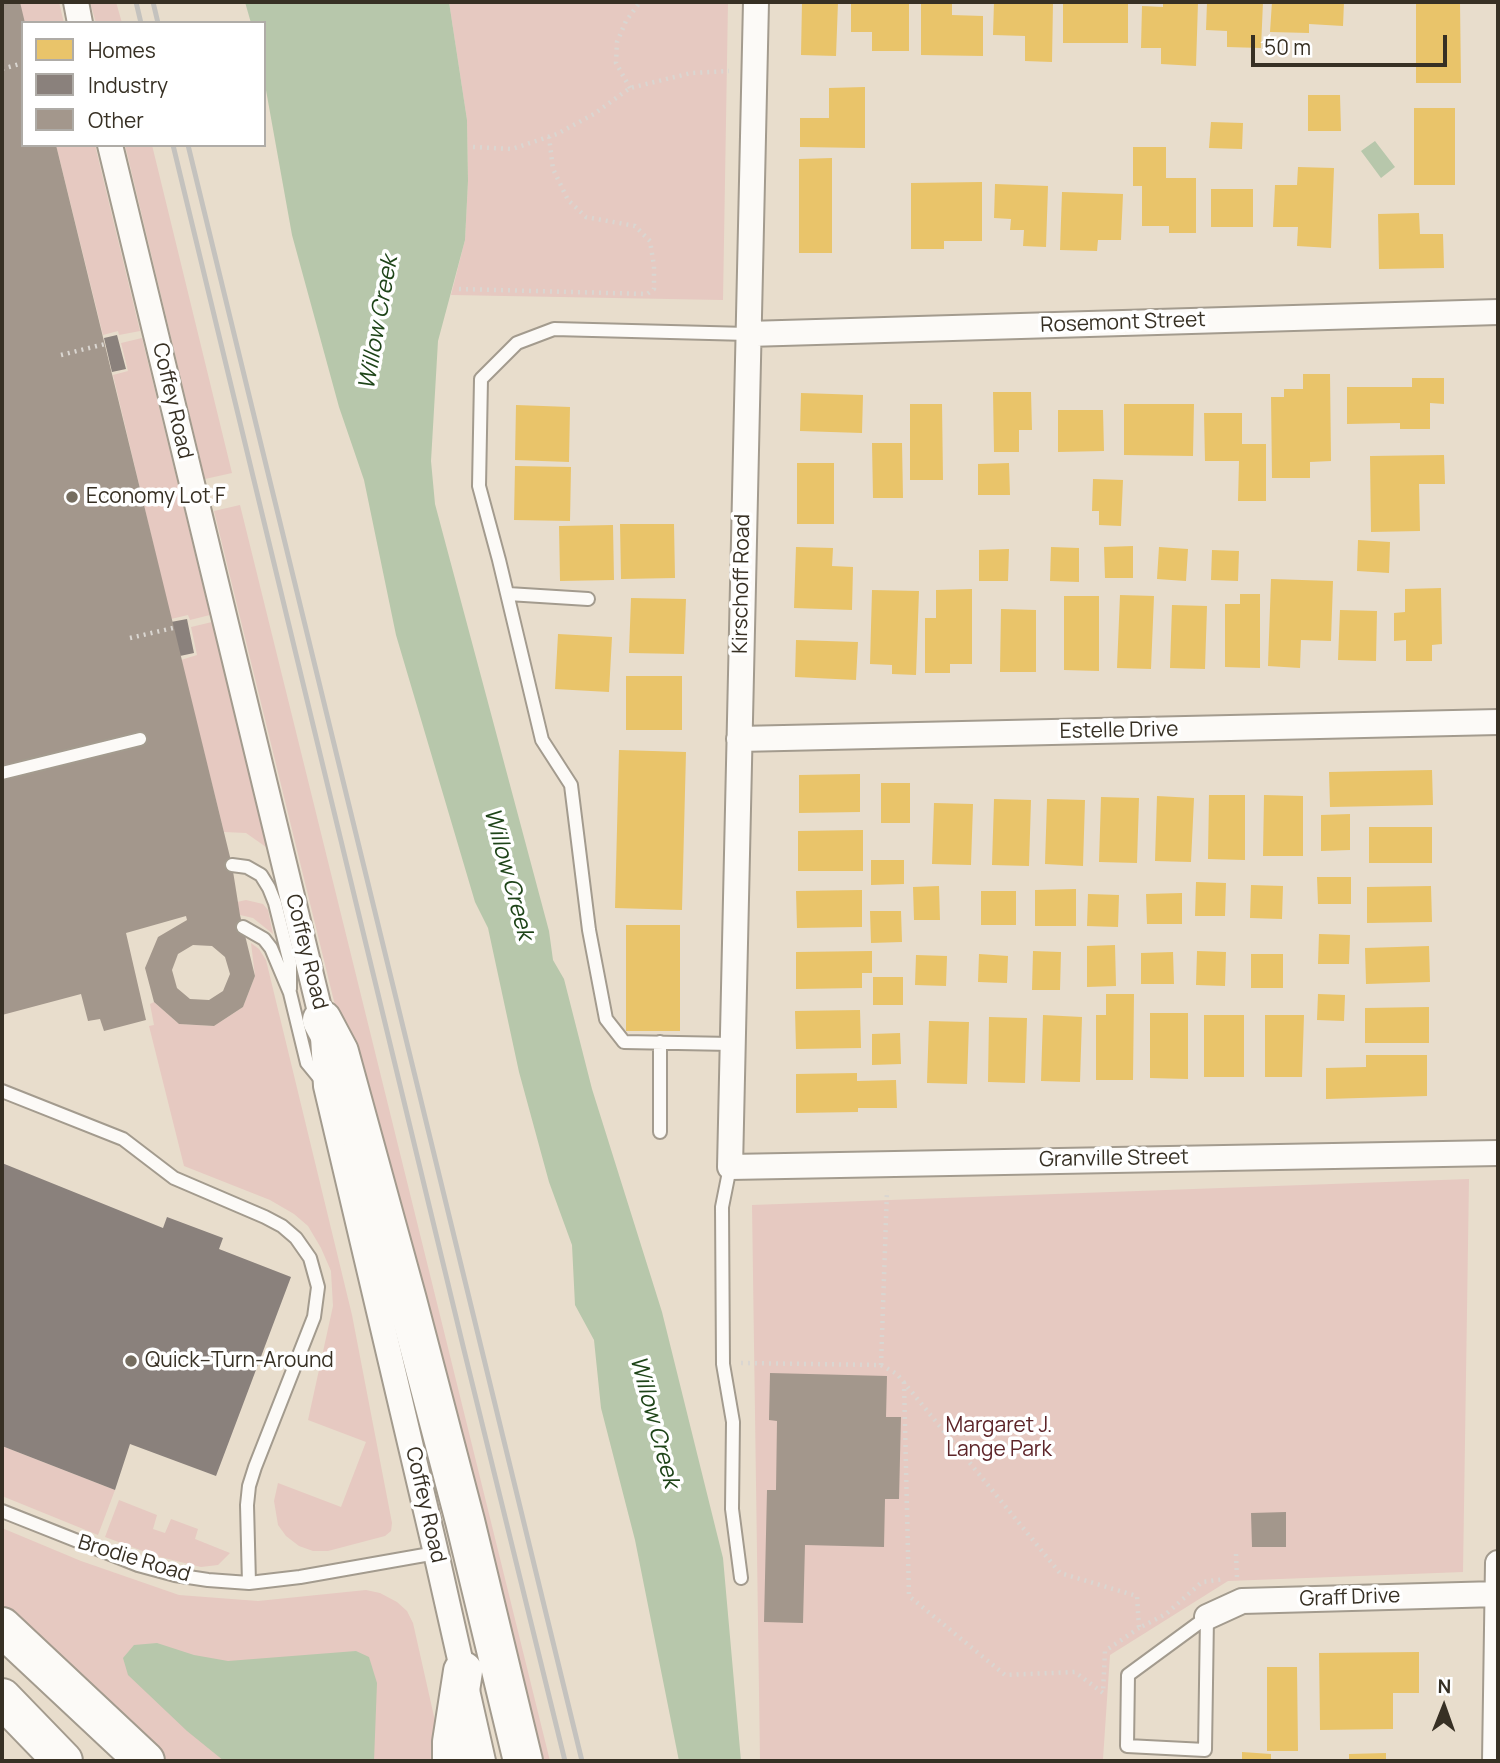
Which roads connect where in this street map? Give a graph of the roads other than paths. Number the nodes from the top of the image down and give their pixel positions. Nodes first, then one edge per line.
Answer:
1 (76, 2) edge
2 (756, 2) edge
3 (80, 21) edge
4 (110, 147) edge
5 (1498, 312) edge
6 (748, 334) junction
7 (508, 594) junction
8 (588, 599) dead end
9 (1498, 722) edge
10 (140, 738) dead end
11 (739, 739) junction
12 (2, 773) edge
13 (232, 865) dead end
14 (243, 927) dead end
15 (290, 993) junction
16 (323, 1020) junction
17 (660, 1042) junction
18 (732, 1044) junction
19 (326, 1086) junction
20 (2, 1091) edge
21 (660, 1132) dead end
22 (1498, 1153) edge
23 (730, 1167) junction
24 (2, 1511) edge
25 (436, 1553) junction
26 (1498, 1563) edge
27 (741, 1578) dead end
28 (249, 1583) junction
29 (1498, 1594) edge
30 (1207, 1617) junction
31 (2, 1627) edge
32 (463, 1671) junction
33 (2, 1698) edge
34 (63, 1761) edge
35 (145, 1761) edge
36 (453, 1761) edge
37 (483, 1761) edge
38 (523, 1761) edge
39 (1495, 1761) edge

1 - 3 street
2 - 6 street, Kirschoff Road
4 - 16 street, Coffey Road
5 - 6 street, Rosemont Street
6 - 7 lane
6 - 11 street, Kirschoff Road
7 - 8 lane
7 - 17 lane
9 - 11 street, Estelle Drive
10 - 12 lane
11 - 18 street, Kirschoff Road
13 - 15 lane
14 - 15 lane
15 - 19 lane
16 - 19 street, Coffey Road
16 - 38 main road
17 - 18 lane
17 - 21 lane
18 - 23 street, Kirschoff Road
19 - 25 street, Coffey Road
20 - 28 lane
22 - 23 street, Granville Street
23 - 27 lane
24 - 28 lane, Brodie Road
25 - 28 lane, Brodie Road
25 - 32 street, Coffey Road
26 - 29 street
29 - 30 street, Graff Drive
29 - 39 street
30 - 30 lane
31 - 35 main road
32 - 36 main road
32 - 37 street, Coffey Road
33 - 34 main road

